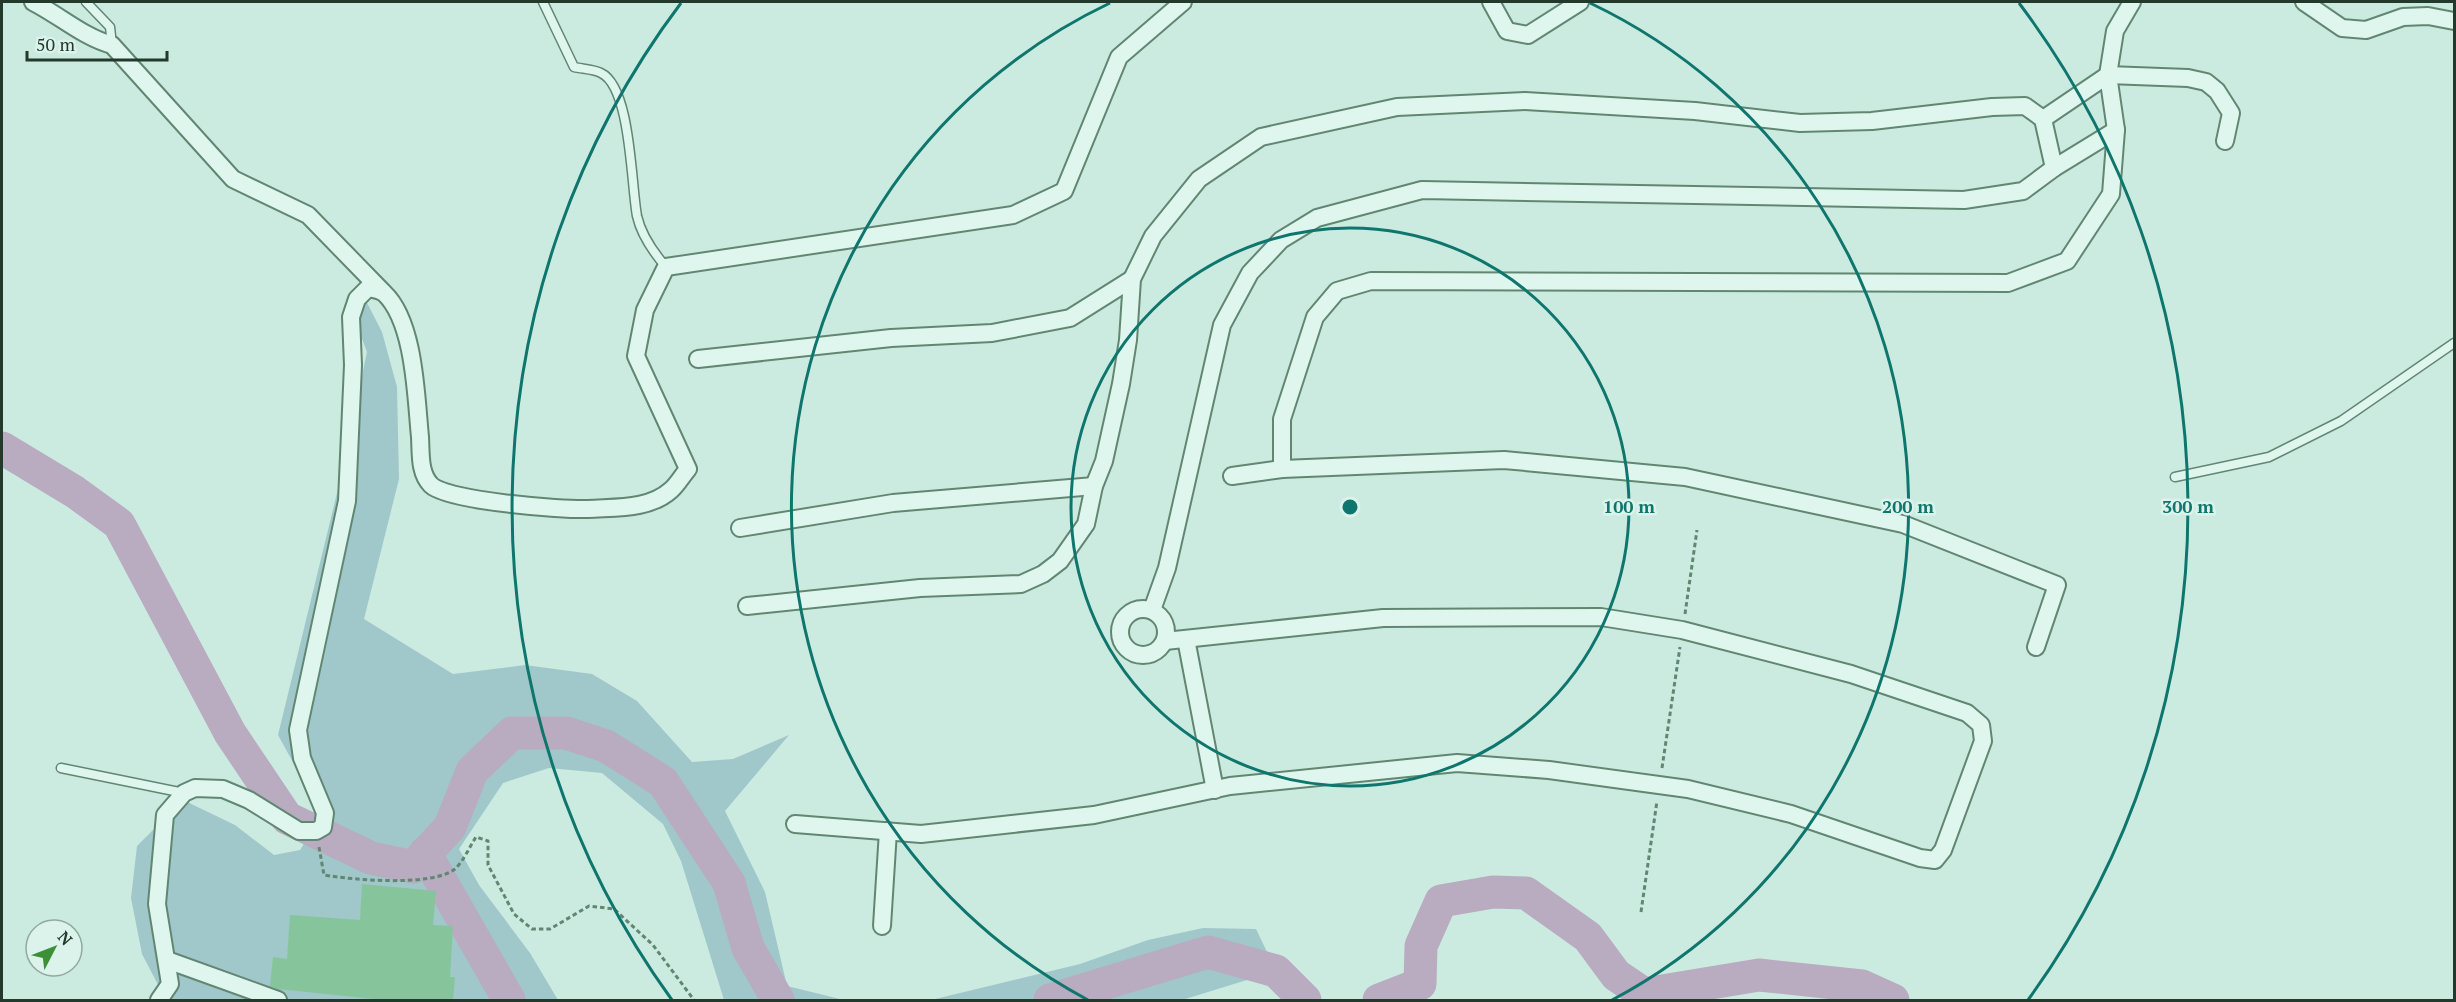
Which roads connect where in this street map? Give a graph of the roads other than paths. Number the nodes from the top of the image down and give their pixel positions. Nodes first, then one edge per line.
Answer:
1 (33, 2) edge
2 (86, 2) edge
3 (543, 2) edge
4 (1183, 2) edge
5 (1491, 2) edge
6 (1580, 2) edge
7 (2132, 2) edge
8 (2304, 2) edge
9 (2454, 21) edge
10 (112, 45) junction
11 (2108, 75) junction
12 (2043, 119) junction
13 (2116, 130) junction
14 (2225, 141) dead end
15 (2054, 168) junction
16 (666, 267) junction
17 (1132, 279) junction
18 (383, 291) junction
19 (2454, 343) edge
20 (698, 359) dead end
21 (1282, 470) junction
22 (1232, 476) dead end
23 (2175, 477) dead end
24 (1094, 486) junction
25 (740, 528) dead end
26 (747, 606) dead end
27 (1152, 610) junction
28 (1186, 639) junction
29 (1166, 641) junction
30 (2036, 647) dead end
31 (61, 768) dead end
32 (1215, 790) junction
33 (184, 793) junction
34 (795, 824) dead end
35 (888, 831) junction
36 (882, 926) dead end
37 (167, 960) junction
38 (159, 1000) edge
39 (278, 1000) edge

1 - 10 street
2 - 10 lane
3 - 16 lane
4 - 16 street
5 - 6 street
7 - 11 street
8 - 9 street
10 - 18 street
11 - 12 street
11 - 13 street
11 - 14 street
12 - 15 street
12 - 17 street
13 - 15 street
13 - 21 street
15 - 27 street
16 - 18 street
17 - 20 street
17 - 24 street
18 - 33 street
19 - 23 lane
21 - 22 street
21 - 30 street
24 - 25 street
24 - 26 street
27 - 29 street
27 - 29 street
28 - 29 street
28 - 32 street
28 - 32 street
31 - 33 lane
32 - 35 street
33 - 37 street
34 - 35 street
35 - 36 street
37 - 38 street
37 - 39 street

